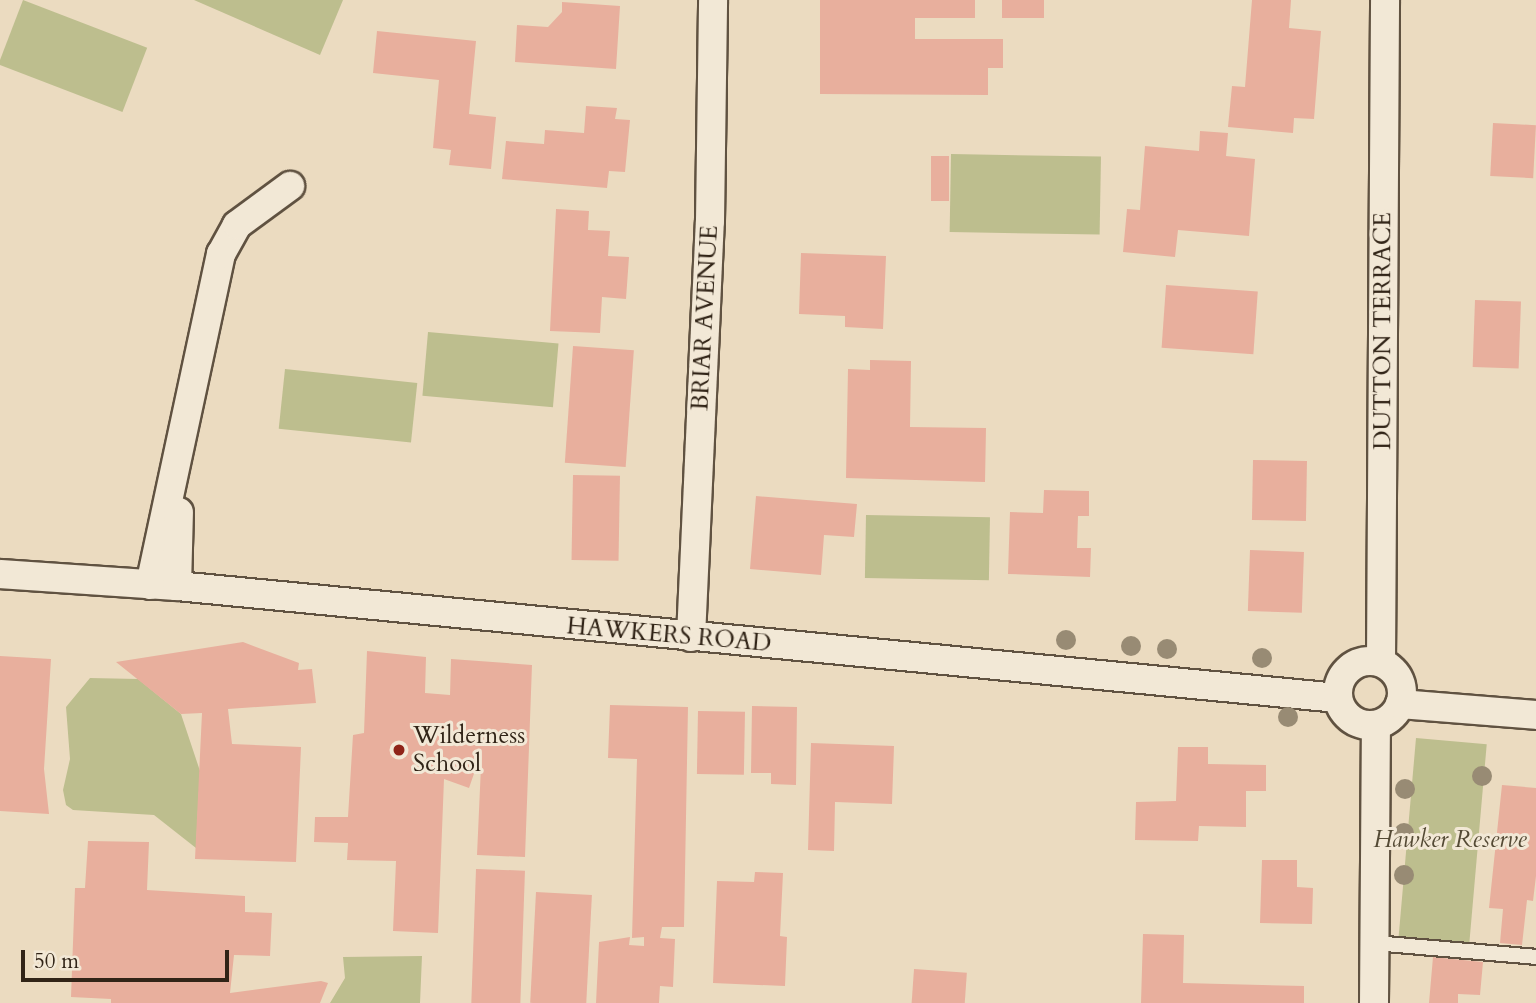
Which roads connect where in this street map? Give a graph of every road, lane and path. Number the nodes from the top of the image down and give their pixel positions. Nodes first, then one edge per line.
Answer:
1 (713, 0) edge
2 (1385, 0) edge
3 (290, 186) dead end
4 (0, 574) edge
5 (164, 586) junction
6 (691, 637) junction
7 (1381, 662) junction
8 (1338, 698) junction
9 (1400, 704) junction
10 (1536, 715) edge
11 (1376, 725) junction
12 (1374, 943) junction
13 (1536, 957) edge
14 (1374, 1003) edge

1 - 6 street, BRIAR AVENUE
2 - 7 street, DUTTON TERRACE
3 - 5 street
4 - 5 street, HAWKERS ROAD
5 - 6 street, HAWKERS ROAD
6 - 8 street, HAWKERS ROAD
7 - 8 street
7 - 9 street
8 - 11 street
9 - 10 street
9 - 11 street
11 - 12 street
12 - 13 lane
12 - 14 street

